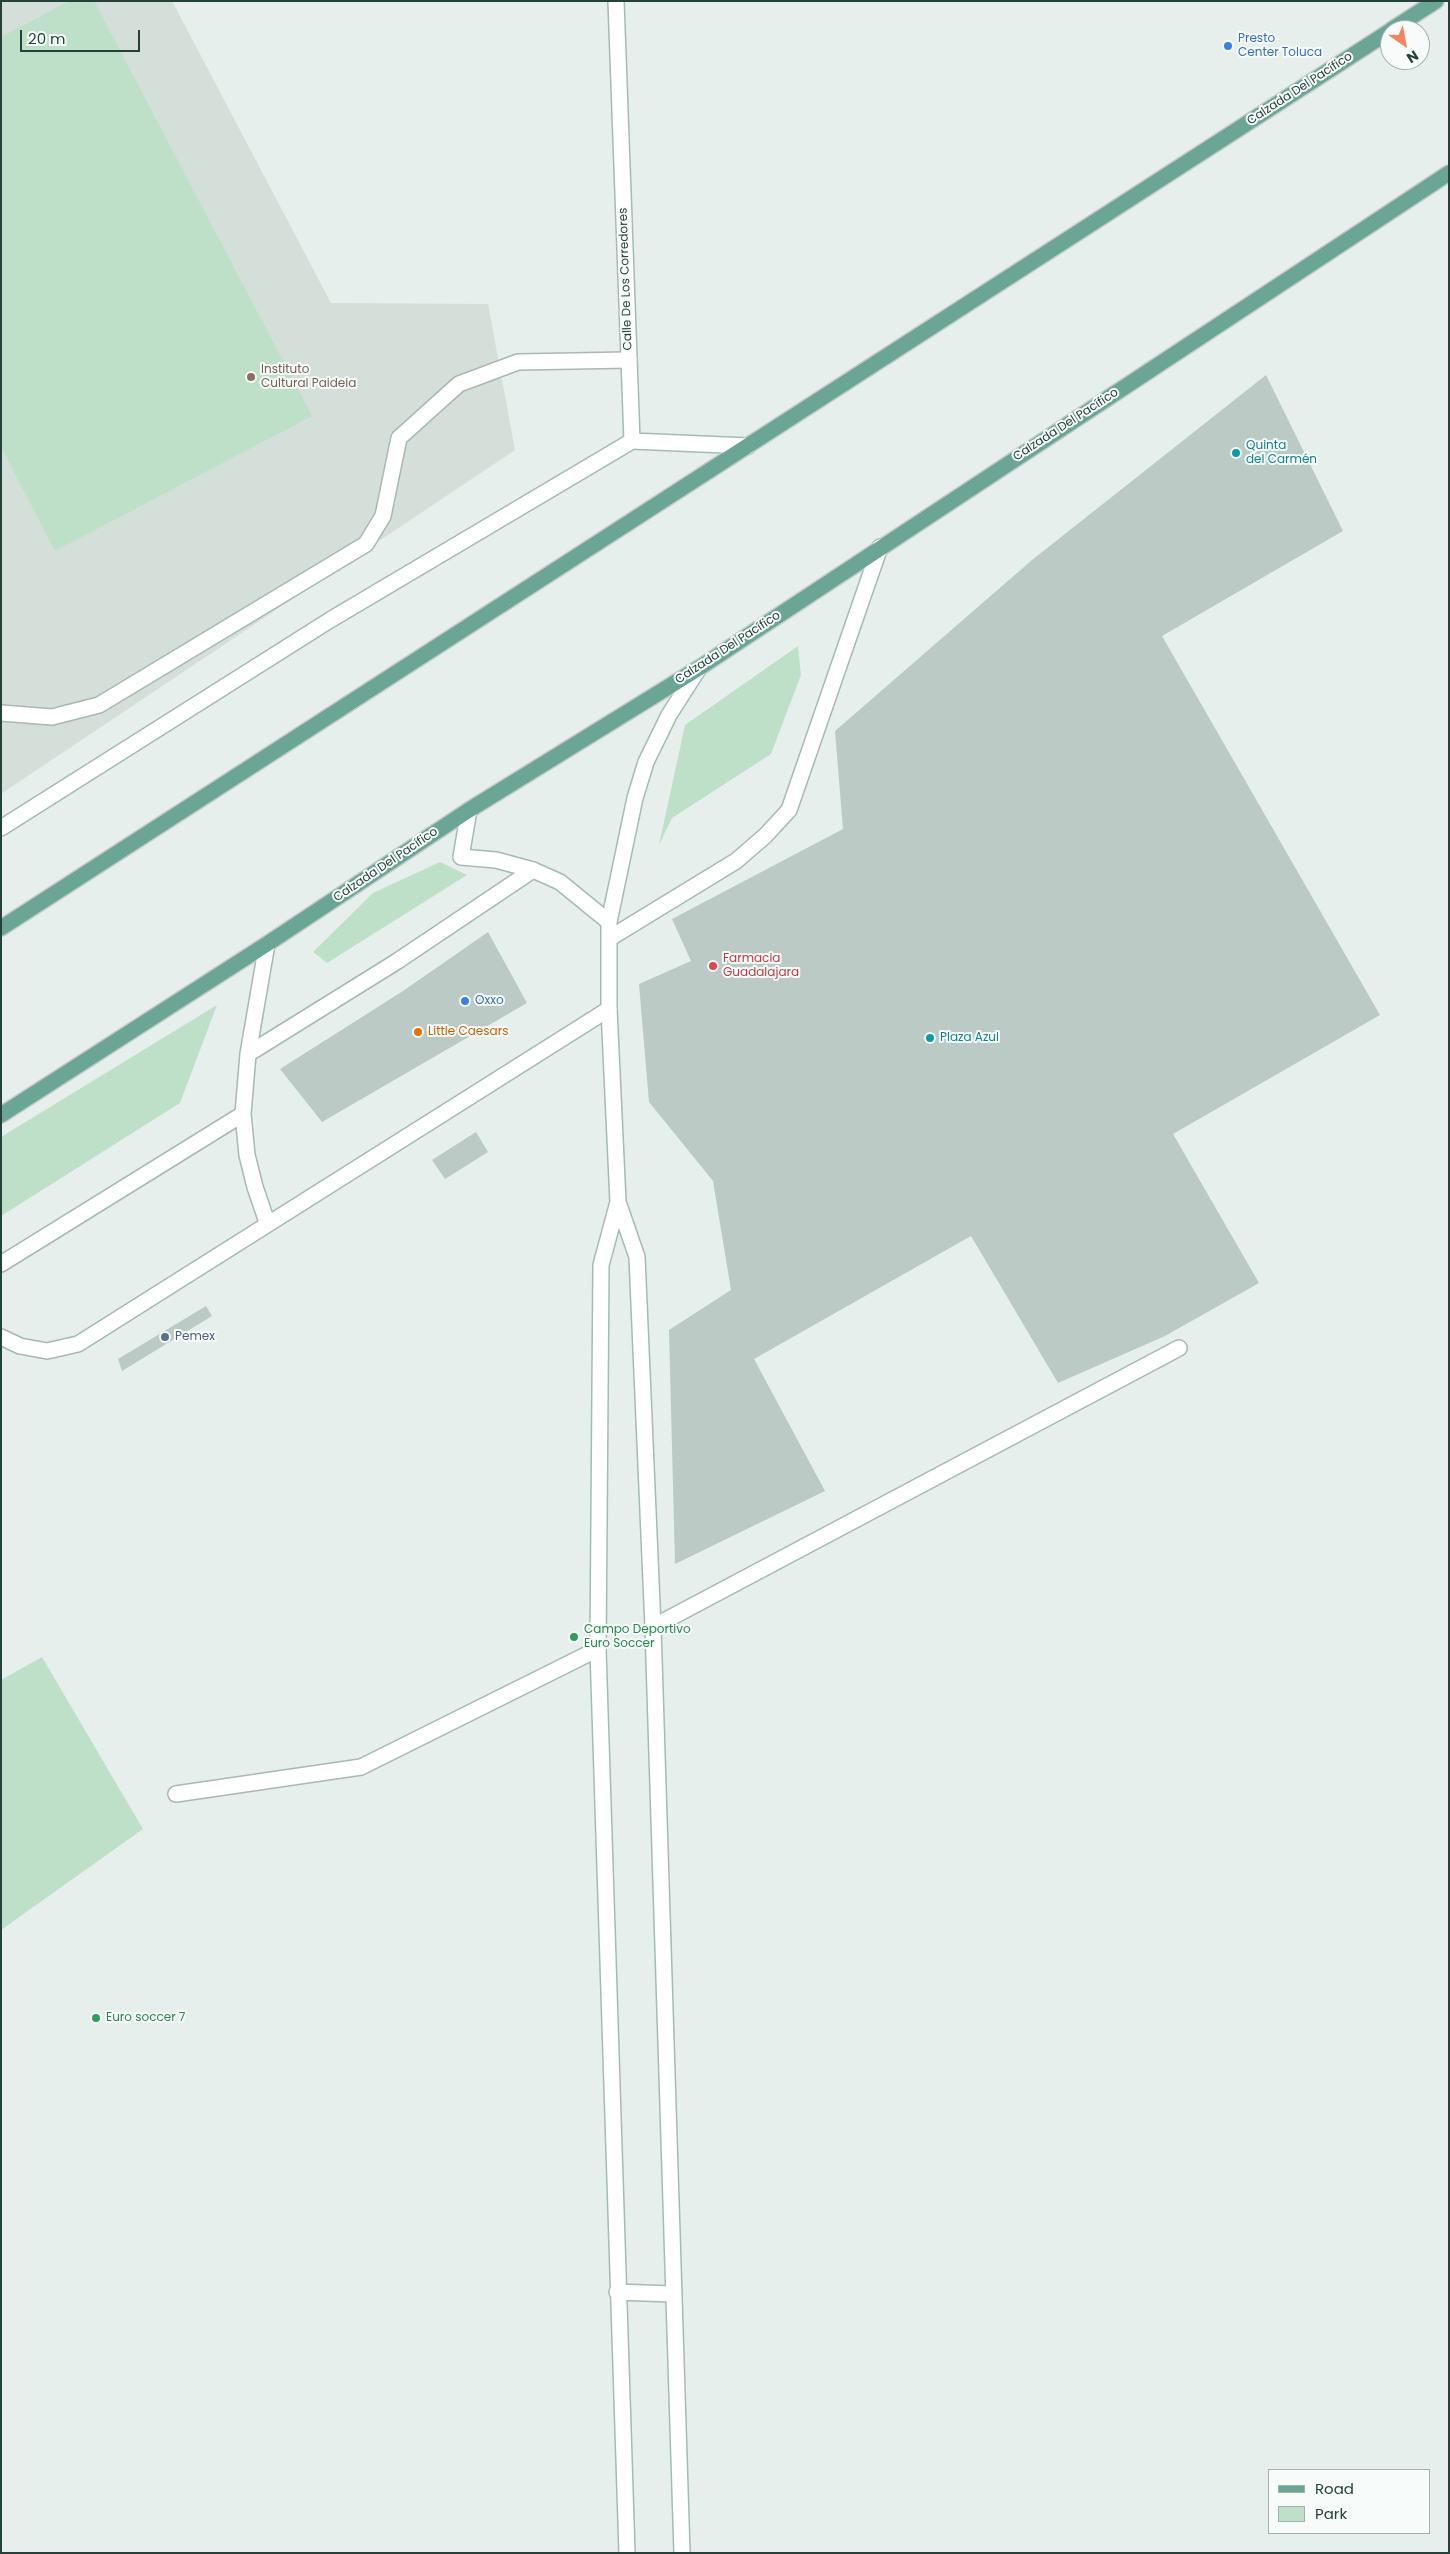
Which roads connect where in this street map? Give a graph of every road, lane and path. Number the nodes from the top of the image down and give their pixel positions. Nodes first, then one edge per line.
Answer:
1 (616, 1) edge
2 (1436, 1) edge
3 (1407, 20) edge
4 (1380, 37) edge
5 (1449, 173) edge
6 (629, 360) junction
7 (632, 441) junction
8 (748, 446) junction
9 (880, 547) junction
10 (699, 668) junction
11 (1, 713) edge
12 (469, 810) junction
13 (1, 828) edge
14 (533, 870) junction
15 (609, 922) junction
16 (1, 928) edge
17 (610, 938) junction
18 (267, 944) junction
19 (609, 1009) junction
20 (248, 1054) junction
21 (243, 1114) junction
22 (1, 1115) edge
23 (618, 1202) junction
24 (267, 1222) junction
25 (1, 1264) edge
26 (1, 1337) edge
27 (1179, 1348) dead end
28 (653, 1628) junction
29 (598, 1649) junction
30 (176, 1794) dead end
31 (617, 2292) junction
32 (672, 2294) junction
33 (627, 2553) edge
34 (682, 2553) edge

1 - 6 main road, Calle De Los Corredores
2 - 3 main road, Calzada Del Pacífico
4 - 8 main road, Calzada Del Pacífico
5 - 9 main road, Calzada Del Pacífico
6 - 7 main road, Calle De Los Corredores
6 - 11 main road
7 - 8 main road
7 - 13 main road
8 - 16 main road, Calzada Del Pacífico
9 - 10 main road, Calzada Del Pacífico
9 - 17 main road
10 - 12 main road, Calzada Del Pacífico
10 - 15 main road
12 - 14 main road
12 - 18 main road, Calzada Del Pacífico
14 - 15 main road
14 - 20 main road
15 - 17 main road
17 - 19 main road
18 - 20 main road
18 - 22 main road, Calzada Del Pacífico
19 - 23 main road
19 - 24 main road
20 - 21 main road
21 - 24 main road
21 - 25 main road
23 - 28 main road
23 - 29 main road
24 - 26 main road
27 - 28 main road
28 - 32 main road
29 - 30 main road
29 - 31 main road
31 - 32 main road
31 - 33 main road
32 - 34 main road

